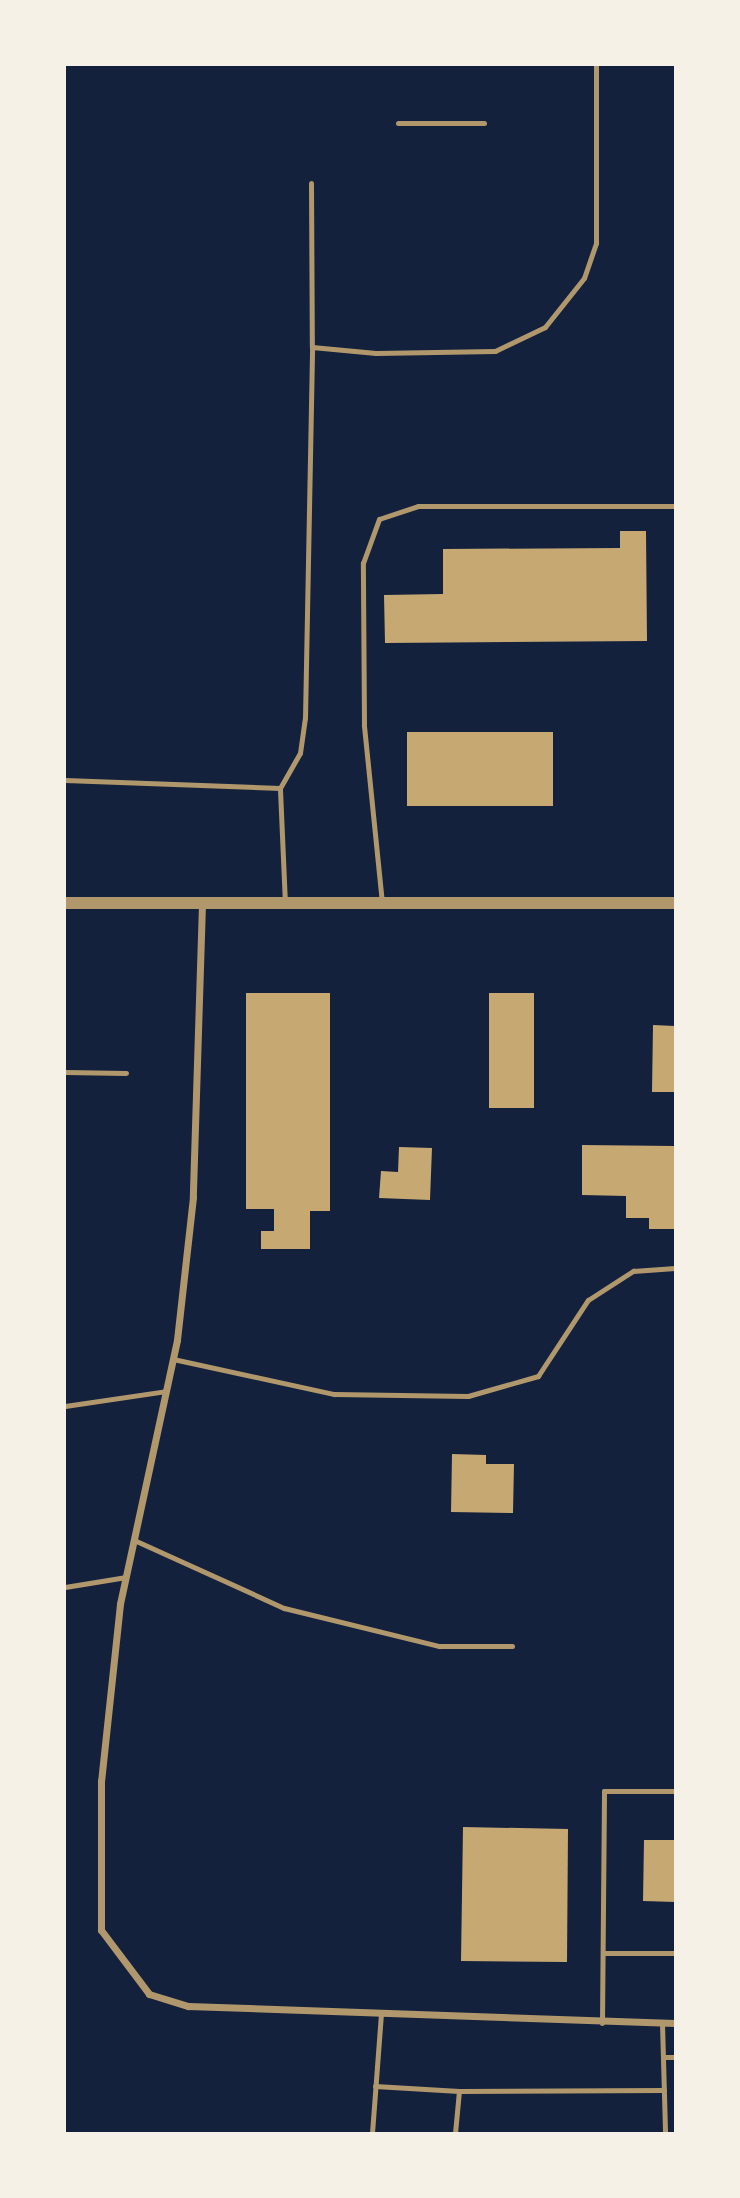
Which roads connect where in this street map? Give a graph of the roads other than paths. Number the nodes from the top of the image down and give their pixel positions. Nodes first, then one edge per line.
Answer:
1 (596, 65) edge
2 (398, 123) dead end
3 (484, 124) dead end
4 (312, 183) dead end
5 (312, 347) junction
6 (675, 506) edge
7 (65, 780) edge
8 (279, 788) junction
9 (65, 903) edge
10 (675, 903) edge
11 (202, 904) junction
12 (285, 904) junction
13 (382, 904) junction
14 (65, 1072) edge
15 (126, 1073) dead end
16 (675, 1268) edge
17 (173, 1359) junction
18 (166, 1391) junction
19 (65, 1406) edge
20 (134, 1540) junction
21 (126, 1577) junction
22 (65, 1587) edge
23 (512, 1646) dead end
24 (675, 1791) edge
25 (603, 1953) junction
26 (675, 1953) edge
27 (381, 2014) junction
28 (602, 2023) junction
29 (662, 2023) junction
30 (675, 2023) edge
31 (663, 2057) junction
32 (675, 2057) edge
33 (375, 2086) junction
34 (664, 2090) junction
35 (459, 2091) junction
36 (372, 2133) edge
37 (455, 2133) edge
38 (665, 2133) edge

1 - 5 lane
2 - 3 lane
4 - 5 lane
5 - 8 lane
6 - 13 lane
7 - 8 lane
8 - 12 lane
9 - 11 street
10 - 13 street
11 - 12 street
11 - 17 street
12 - 13 street
14 - 15 lane
16 - 17 lane
17 - 18 street
18 - 19 lane
18 - 20 street
20 - 21 street
20 - 23 lane
21 - 22 lane
21 - 27 street
24 - 25 lane
25 - 26 lane
25 - 28 lane
27 - 28 street
27 - 33 lane
28 - 29 street
29 - 30 street
29 - 31 lane
31 - 32 lane
31 - 34 lane
33 - 35 lane
33 - 36 lane
34 - 35 lane
34 - 38 lane
35 - 37 lane

